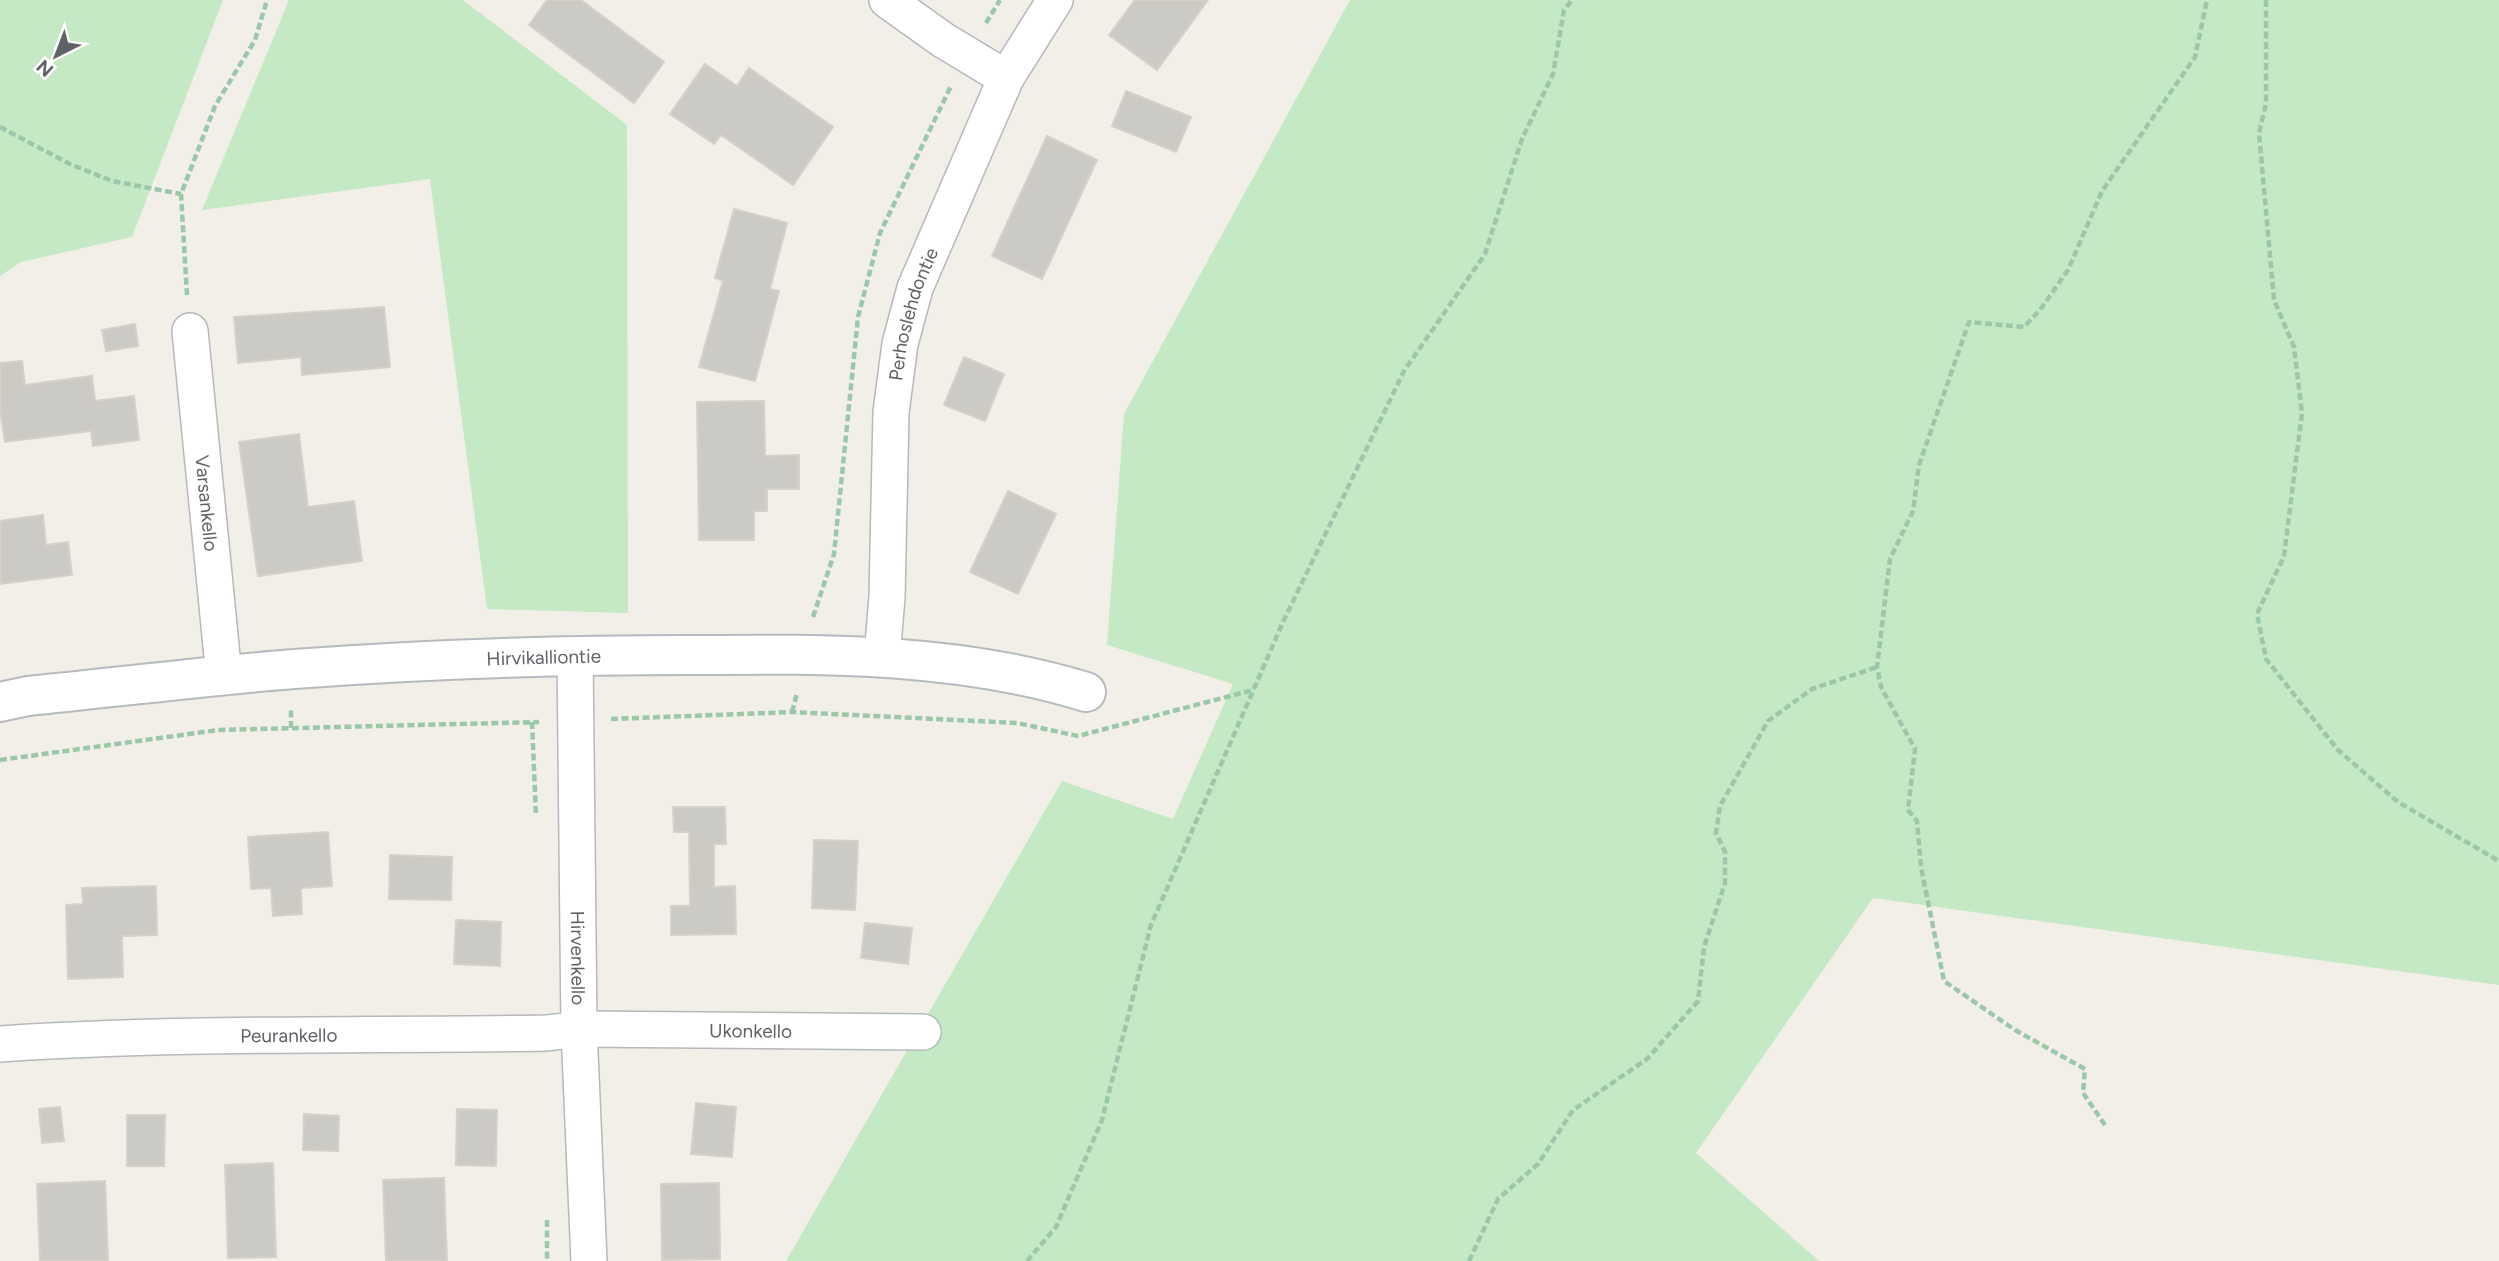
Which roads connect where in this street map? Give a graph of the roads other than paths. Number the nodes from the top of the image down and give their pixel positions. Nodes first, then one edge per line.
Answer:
1 (887, 0) edge
2 (1055, 0) edge
3 (1006, 78) junction
4 (190, 331) road end
5 (575, 655) junction
6 (882, 657) junction
7 (224, 676) junction
8 (1086, 692) dead end
9 (0, 702) edge
10 (579, 1029) junction
11 (923, 1032) dead end
12 (0, 1044) edge
13 (589, 1261) edge

1 - 3 street
2 - 3 street, Perhoslehdontie
3 - 6 street, Perhoslehdontie
4 - 7 street, Varsankello
5 - 6 street, Hirvikalliontie
5 - 7 street, Hirvikalliontie
5 - 10 street, Hirvenkello
6 - 8 street, Hirvikalliontie
7 - 9 street, Hirvikalliontie
10 - 11 street, Ukonkello
10 - 12 street, Peurankello
10 - 13 street, Hirvenkello

